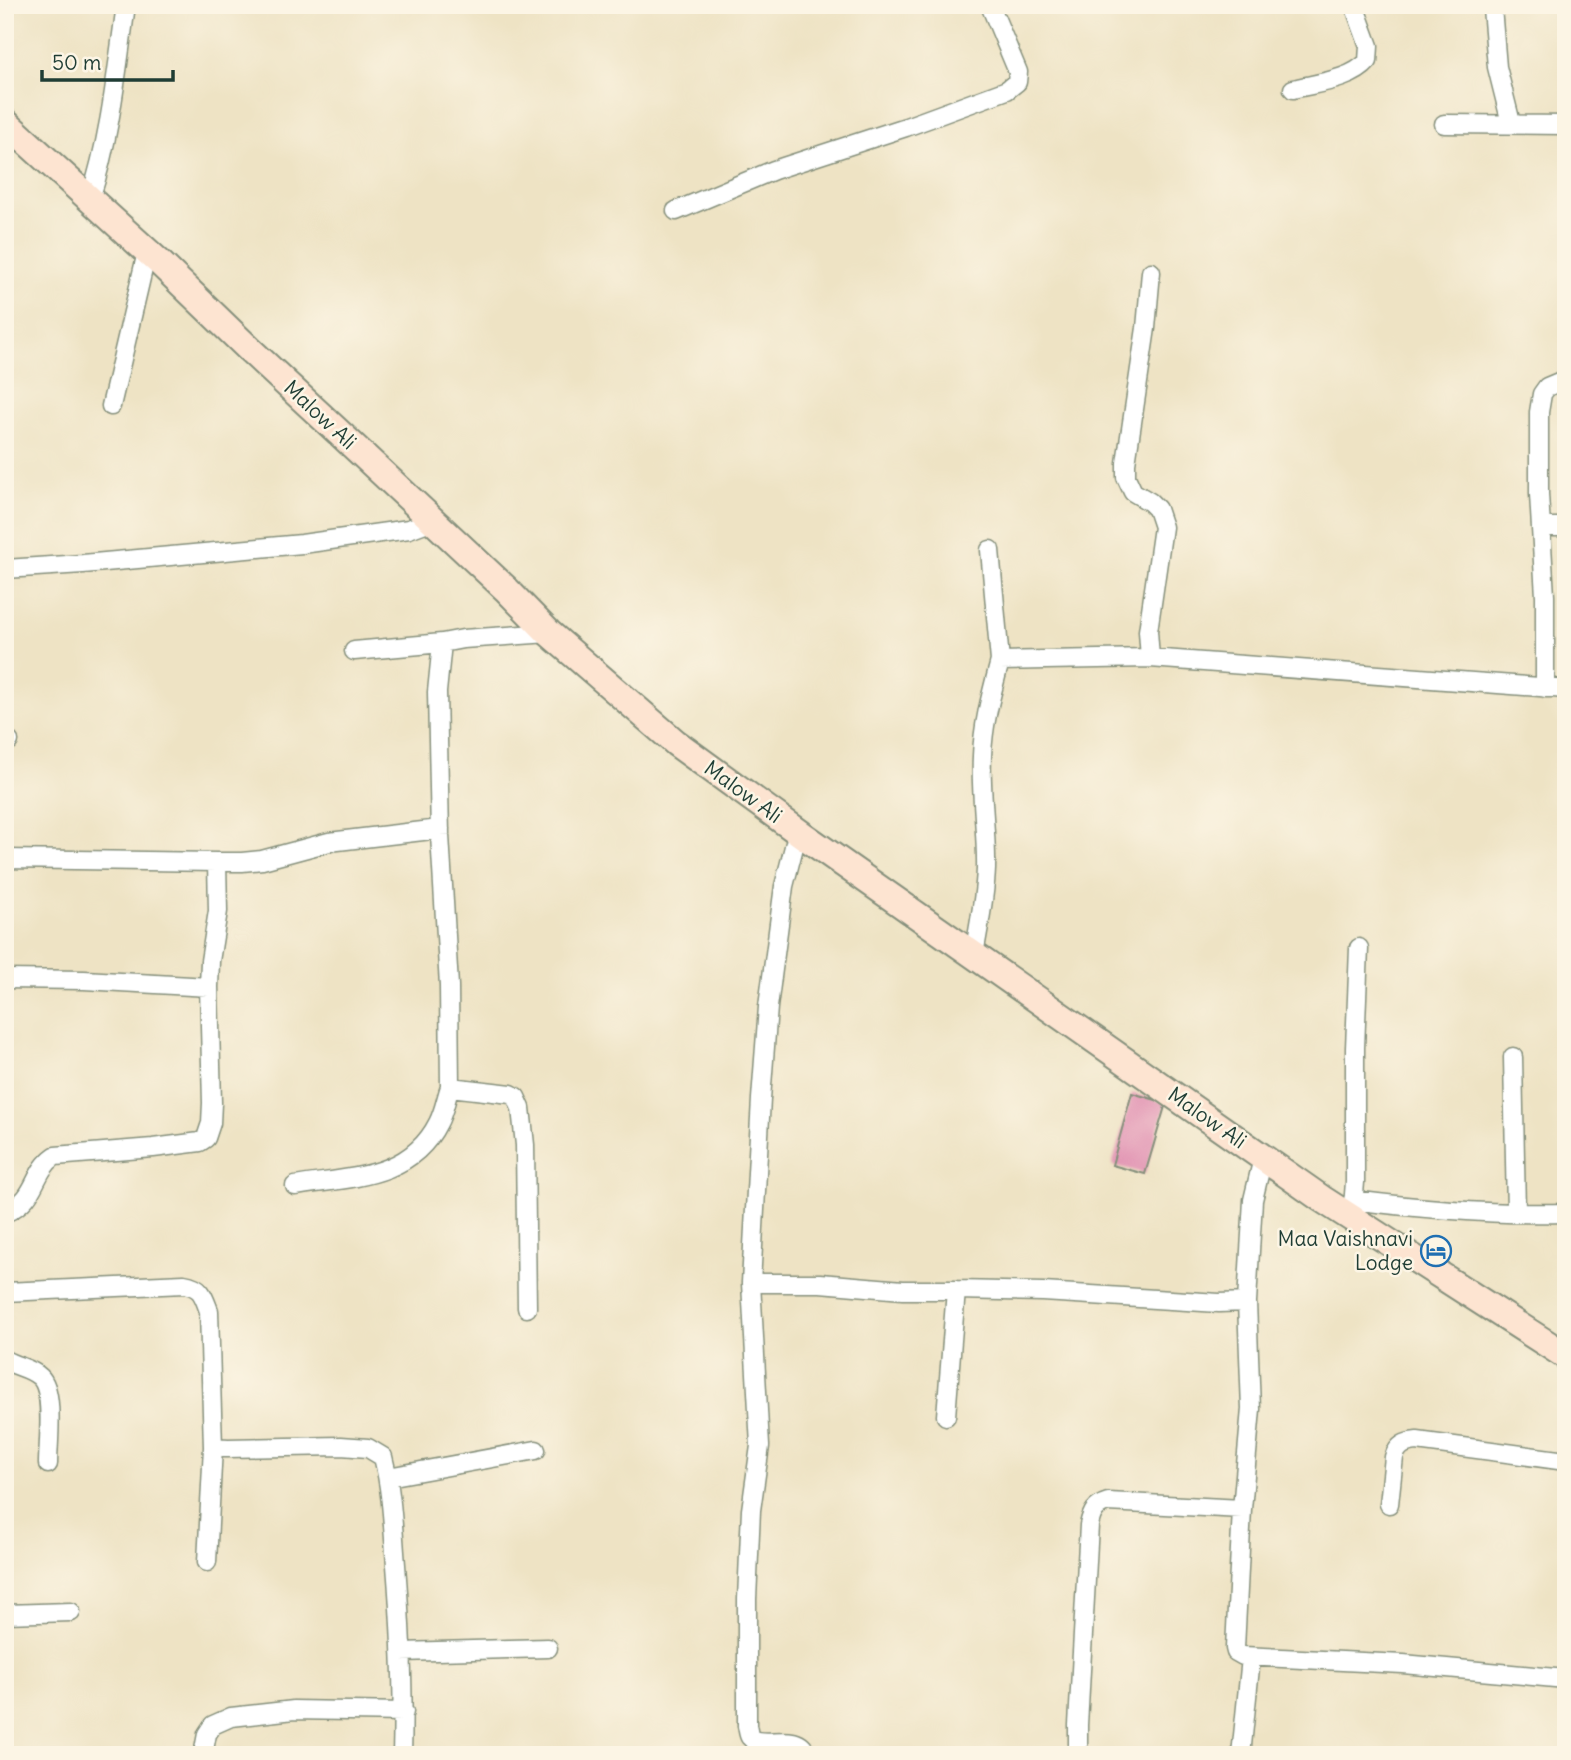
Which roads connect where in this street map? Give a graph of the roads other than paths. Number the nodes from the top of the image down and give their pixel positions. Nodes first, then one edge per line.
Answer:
1 (126, 5) edge
2 (990, 5) edge
3 (1354, 5) edge
4 (1492, 8) dead end
5 (1293, 89) dead end
6 (5, 122) edge
7 (1511, 123) junction
8 (1444, 124) dead end
9 (1566, 125) edge
10 (90, 199) junction
11 (676, 211) dead end
12 (147, 252) junction
13 (1151, 272) dead end
14 (1566, 379) edge
15 (111, 406) dead end
16 (433, 520) junction
17 (1541, 527) junction
18 (1566, 527) edge
19 (990, 550) dead end
20 (5, 569) edge
21 (549, 634) junction
22 (442, 643) junction
23 (354, 651) dead end
24 (1150, 658) junction
25 (1000, 661) junction
26 (1545, 688) junction
27 (1566, 689) edge
28 (440, 829) junction
29 (799, 831) junction
30 (5, 859) edge
31 (217, 862) junction
32 (1359, 948) dead end
33 (974, 954) junction
34 (5, 979) edge
35 (209, 987) junction
36 (1513, 1057) dead end
37 (450, 1087) junction
38 (1264, 1158) junction
39 (295, 1186) dead end
40 (1352, 1210) junction
41 (1516, 1212) junction
42 (5, 1213) edge
43 (1566, 1213) edge
44 (751, 1283) junction
45 (956, 1290) junction
46 (5, 1292) edge
47 (1247, 1302) junction
48 (527, 1308) dead end
49 (1566, 1356) edge
50 (5, 1360) edge
51 (946, 1416) dead end
52 (213, 1447) junction
53 (536, 1450) dead end
54 (1566, 1461) edge
55 (48, 1464) dead end
56 (388, 1477) junction
57 (1389, 1504) dead end
58 (1242, 1509) junction
59 (207, 1562) dead end
60 (71, 1612) dead end
61 (5, 1614) edge
62 (548, 1648) dead end
63 (401, 1652) junction
64 (1251, 1658) junction
65 (1566, 1679) edge
66 (404, 1712) junction
67 (203, 1755) edge
68 (402, 1755) edge
69 (807, 1755) edge
70 (1078, 1755) edge
71 (1241, 1755) edge

1 - 10 street
2 - 11 street
3 - 5 street
4 - 7 street
6 - 10 street, Malow Ali
7 - 8 street
7 - 9 street
10 - 12 street, Malow Ali
12 - 15 street
12 - 16 street, Malow Ali
13 - 24 street
14 - 17 street
16 - 20 street
16 - 21 street, Malow Ali
17 - 18 street
17 - 26 street
19 - 25 street
21 - 22 street
21 - 29 street, Malow Ali
22 - 23 street
22 - 28 street
24 - 25 street
24 - 26 street
25 - 33 street
26 - 27 street
28 - 31 street
28 - 37 street
29 - 33 street, Malow Ali
29 - 44 street
30 - 31 street
31 - 35 street
32 - 40 street
33 - 38 street, Malow Ali
34 - 35 street
35 - 42 street
36 - 41 street
37 - 39 street
37 - 48 street
38 - 40 street, Malow Ali
38 - 47 street
40 - 41 street
40 - 49 street, Malow Ali
41 - 43 street
44 - 45 street
44 - 69 street
45 - 47 street
45 - 51 street
46 - 52 street
47 - 58 street
50 - 55 street
52 - 56 street
52 - 59 street
53 - 56 street
54 - 57 street
56 - 63 street
58 - 64 street
58 - 70 street
60 - 61 street
62 - 63 street
63 - 66 street
64 - 65 street
64 - 71 street
66 - 67 street
66 - 68 street

